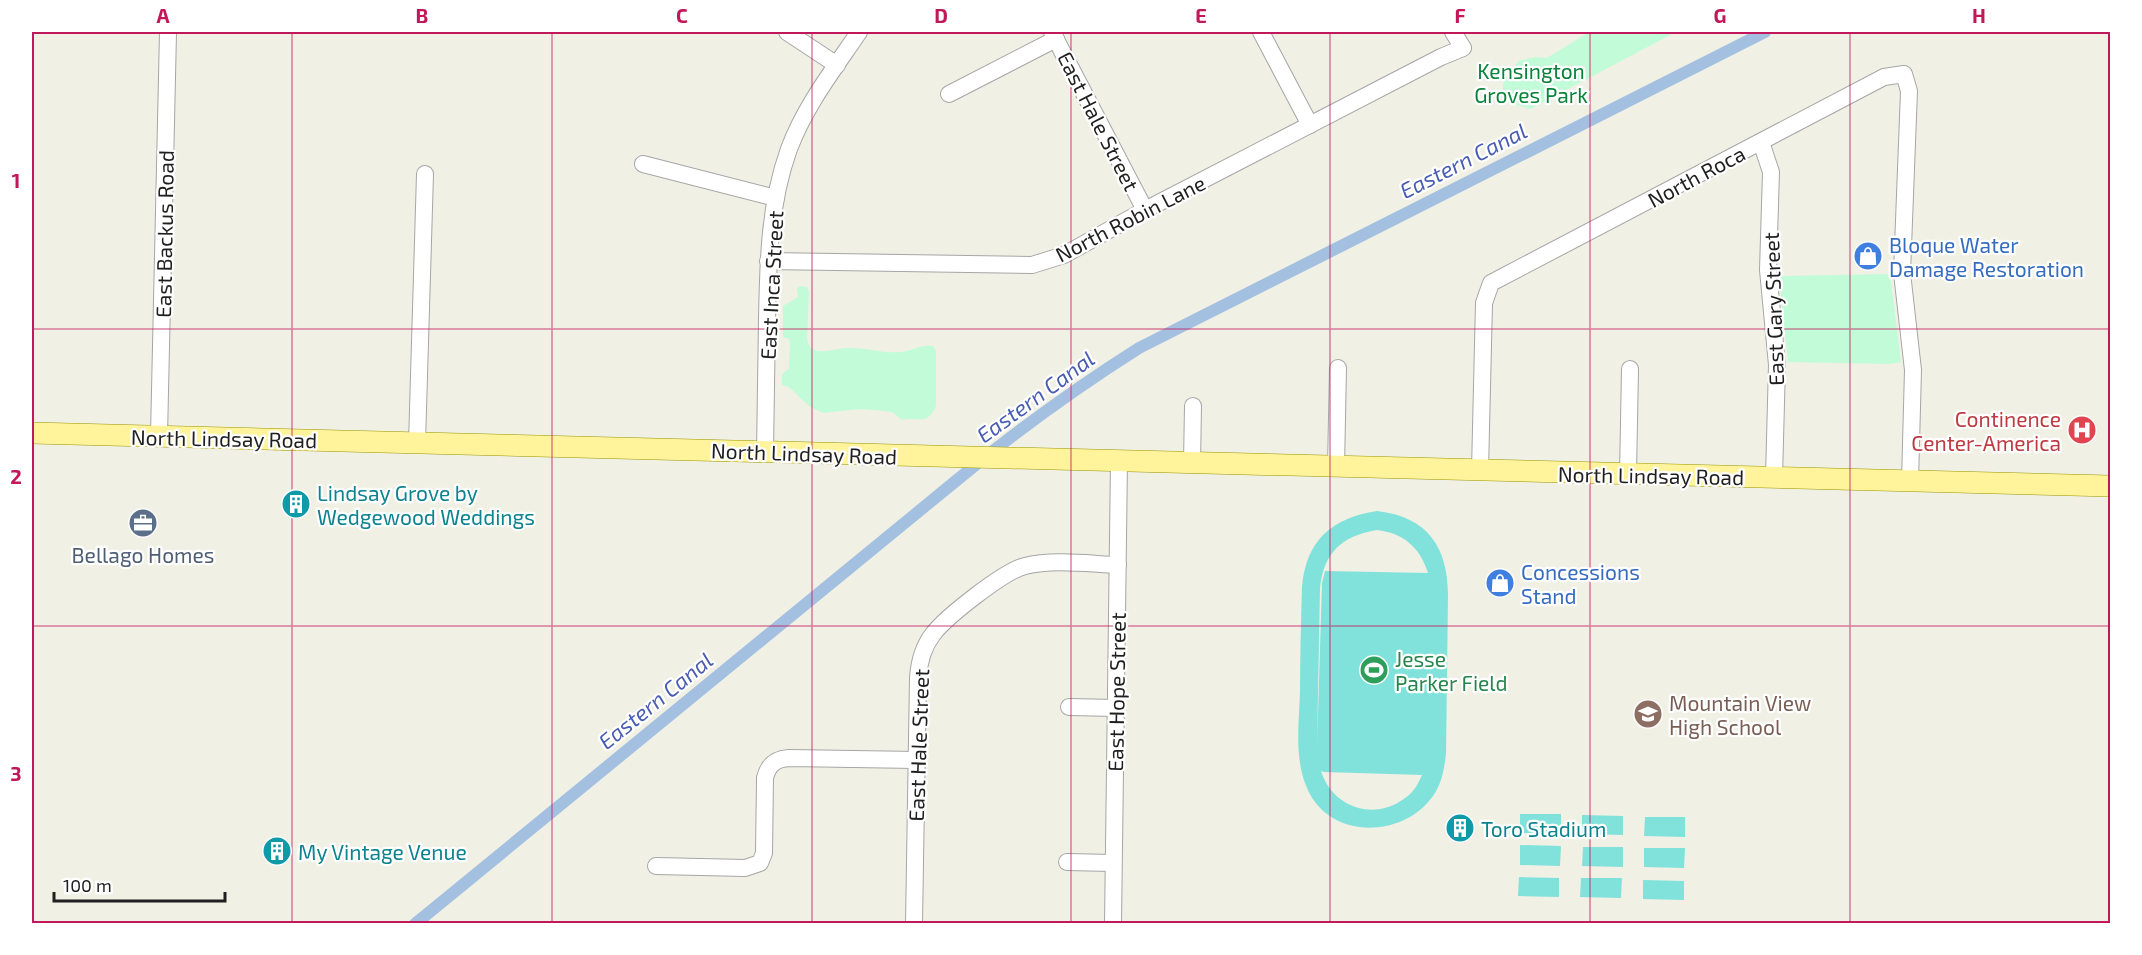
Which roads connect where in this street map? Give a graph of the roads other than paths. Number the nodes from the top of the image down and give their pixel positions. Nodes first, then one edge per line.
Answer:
1 (168, 32) edge
2 (787, 32) edge
3 (859, 32) edge
4 (1261, 32) edge
5 (1454, 32) edge
6 (1054, 35) edge
7 (837, 65) junction
8 (949, 94) dead end
9 (1310, 125) junction
10 (1761, 142) junction
11 (643, 164) dead end
12 (425, 174) dead end
13 (776, 198) junction
14 (1145, 210) junction
15 (768, 261) junction
16 (1338, 369) dead end
17 (1630, 369) dead end
18 (1193, 406) dead end
19 (32, 433) edge
20 (159, 436) junction
21 (417, 443) junction
22 (765, 452) junction
23 (1119, 461) junction
24 (1192, 463) junction
25 (1336, 467) junction
26 (1480, 470) junction
27 (1628, 474) junction
28 (1774, 477) junction
29 (1910, 481) junction
30 (2110, 486) edge
31 (1118, 565) junction
32 (1069, 707) dead end
33 (1116, 708) junction
34 (917, 760) junction
35 (1067, 862) dead end
36 (1113, 863) junction
37 (656, 866) dead end
38 (914, 924) edge
39 (1113, 924) edge

1 - 20 street, East Backus Road
2 - 7 street
3 - 7 street, East Inca Street
4 - 9 street
5 - 9 street, North Robin Lane
6 - 8 street
6 - 14 street, East Hale Street
7 - 13 street, East Inca Street
9 - 14 street, North Robin Lane
10 - 26 street, North Roca
10 - 28 street, East Gary Street
10 - 29 street, North Roca
11 - 13 street
12 - 21 street
13 - 15 street, East Inca Street
14 - 15 street, North Robin Lane
15 - 22 street, East Inca Street
16 - 25 street
17 - 27 street
18 - 24 street
19 - 20 main road, North Lindsay Road
20 - 21 main road, North Lindsay Road
21 - 22 main road, North Lindsay Road
22 - 23 main road, North Lindsay Road
23 - 24 main road, North Lindsay Road
23 - 31 street, East Hope Street
24 - 25 main road, North Lindsay Road
25 - 26 main road, North Lindsay Road
26 - 27 main road, North Lindsay Road
27 - 28 main road, North Lindsay Road
28 - 29 main road, North Lindsay Road
29 - 30 main road, North Lindsay Road
31 - 33 street, East Hope Street
31 - 34 street, East Hale Street
32 - 33 street
33 - 36 street, East Hope Street
34 - 37 street
34 - 38 street, East Hale Street
35 - 36 street
36 - 39 street, East Hope Street

